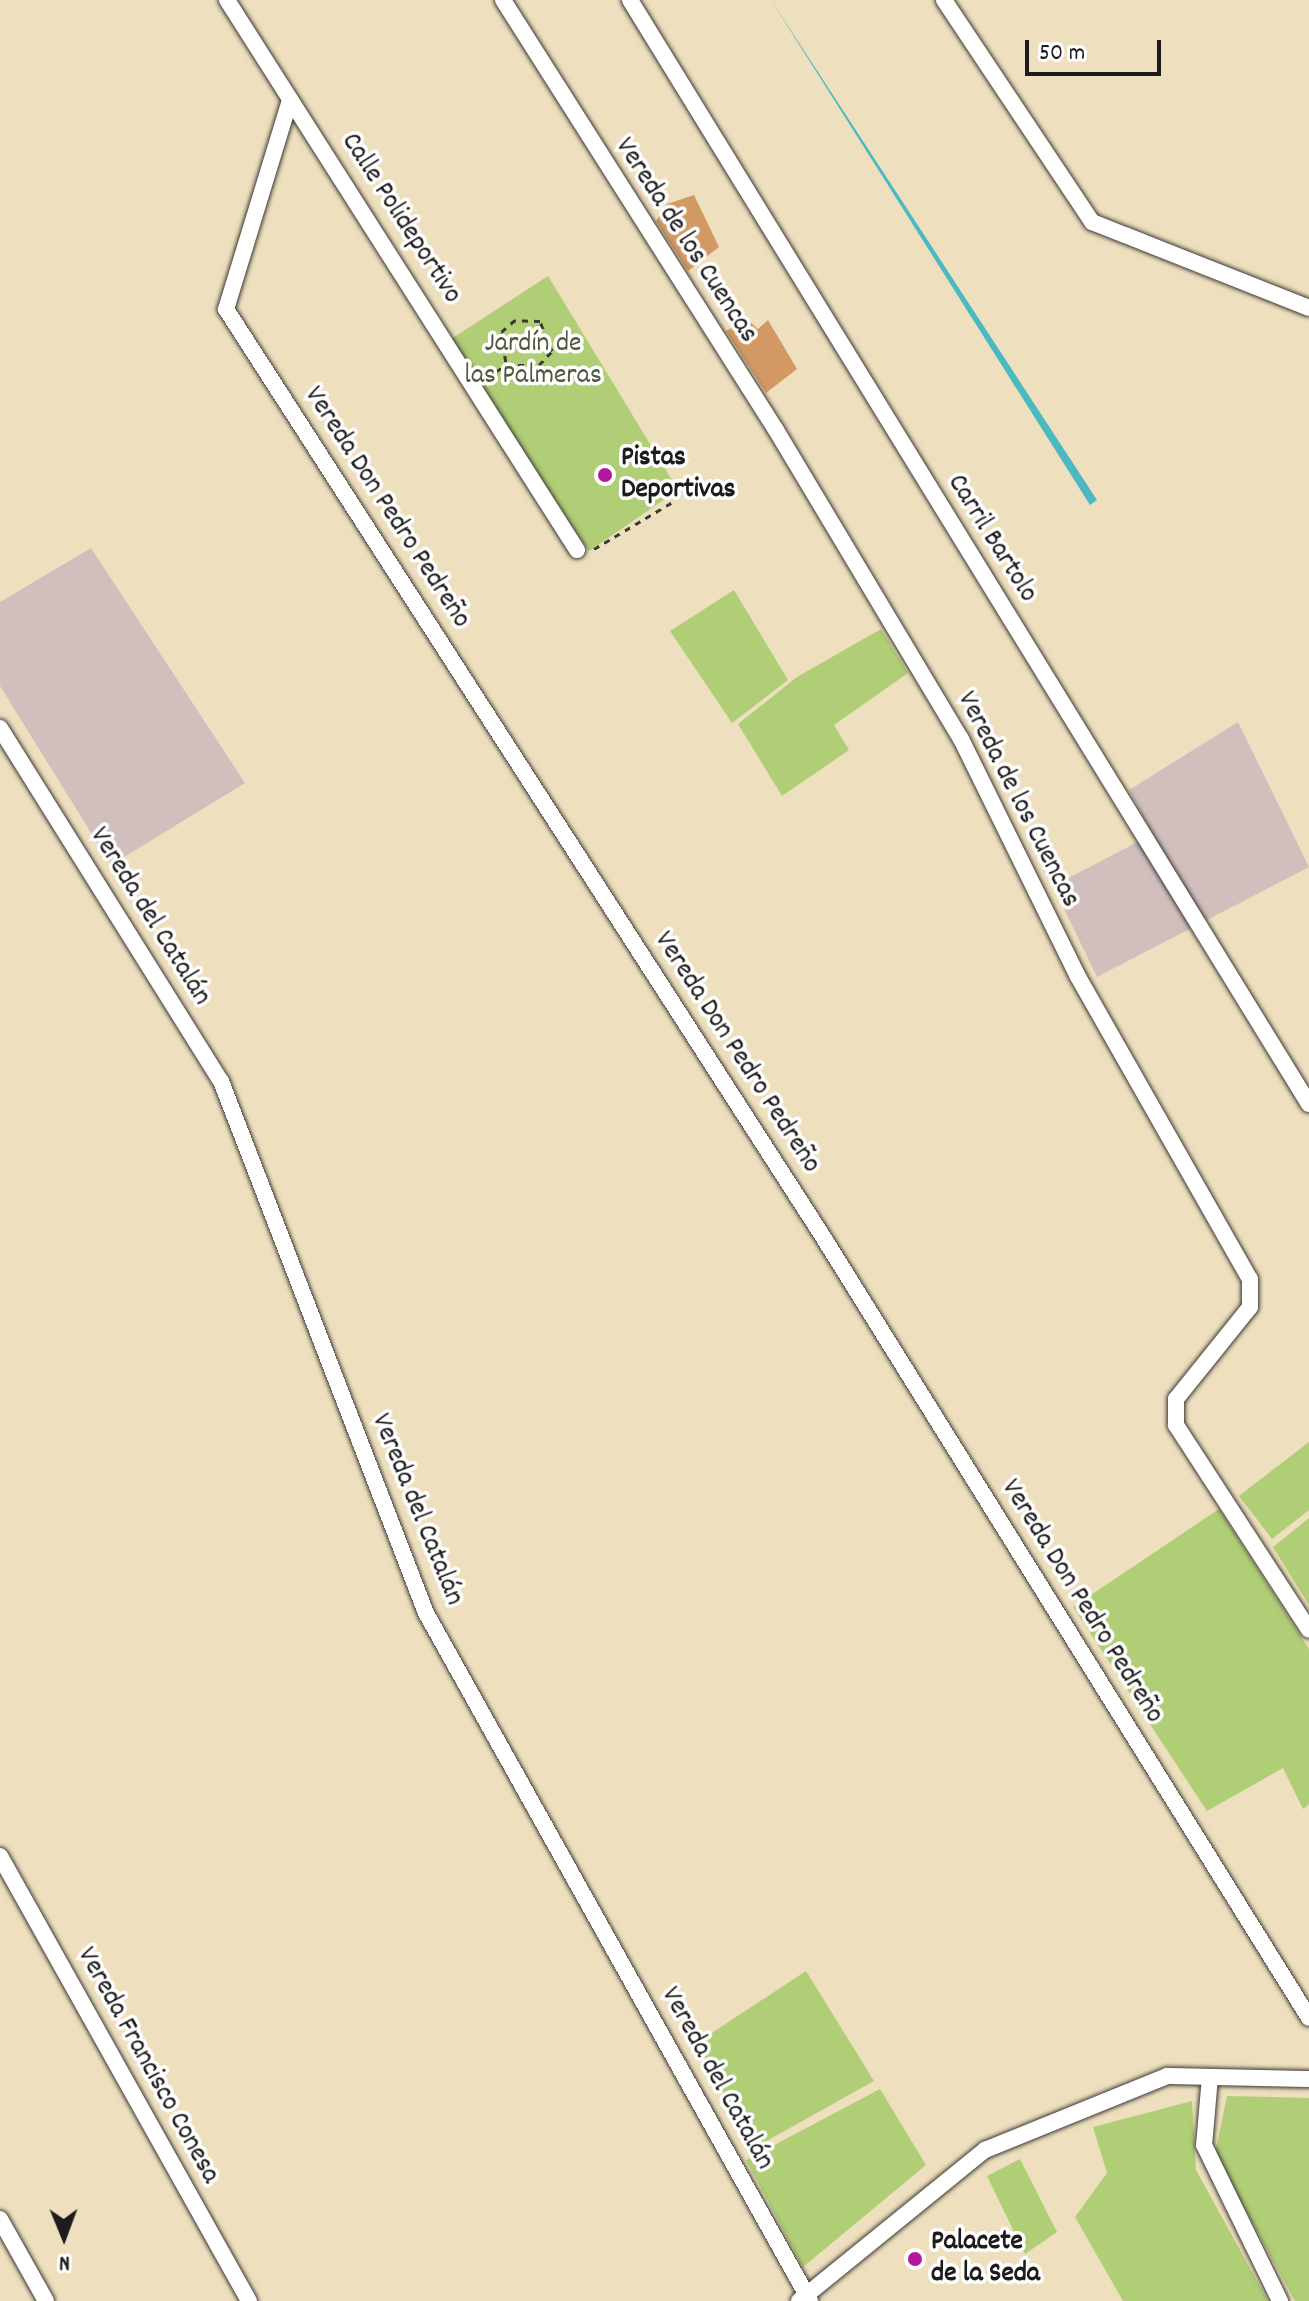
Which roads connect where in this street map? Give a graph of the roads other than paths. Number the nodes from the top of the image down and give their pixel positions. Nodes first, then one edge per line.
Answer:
1 (227, 0) edge
2 (630, 0) edge
3 (944, 0) edge
4 (508, 2) edge
5 (290, 100) junction
6 (1309, 308) edge
7 (579, 553) road end
8 (0, 728) edge
9 (1309, 1104) edge
10 (1309, 1630) edge
11 (0, 1856) edge
12 (1309, 2018) edge
13 (1210, 2077) junction
14 (1309, 2079) edge
15 (0, 2219) edge
16 (805, 2299) edge
17 (46, 2301) edge
18 (249, 2301) edge
19 (1280, 2301) edge

1 - 5 street, Calle Polideportivo
2 - 9 street, Carril Bartolo
3 - 6 street
4 - 10 street, Vereda de los Cuencas
5 - 7 street, Calle Polideportivo
5 - 12 street, Vereda Don Pedro Pedreño
8 - 16 street, Vereda del Catalán
11 - 18 street, Vereda Francisco Conesa
13 - 14 street
13 - 16 street
13 - 19 street
15 - 17 street

